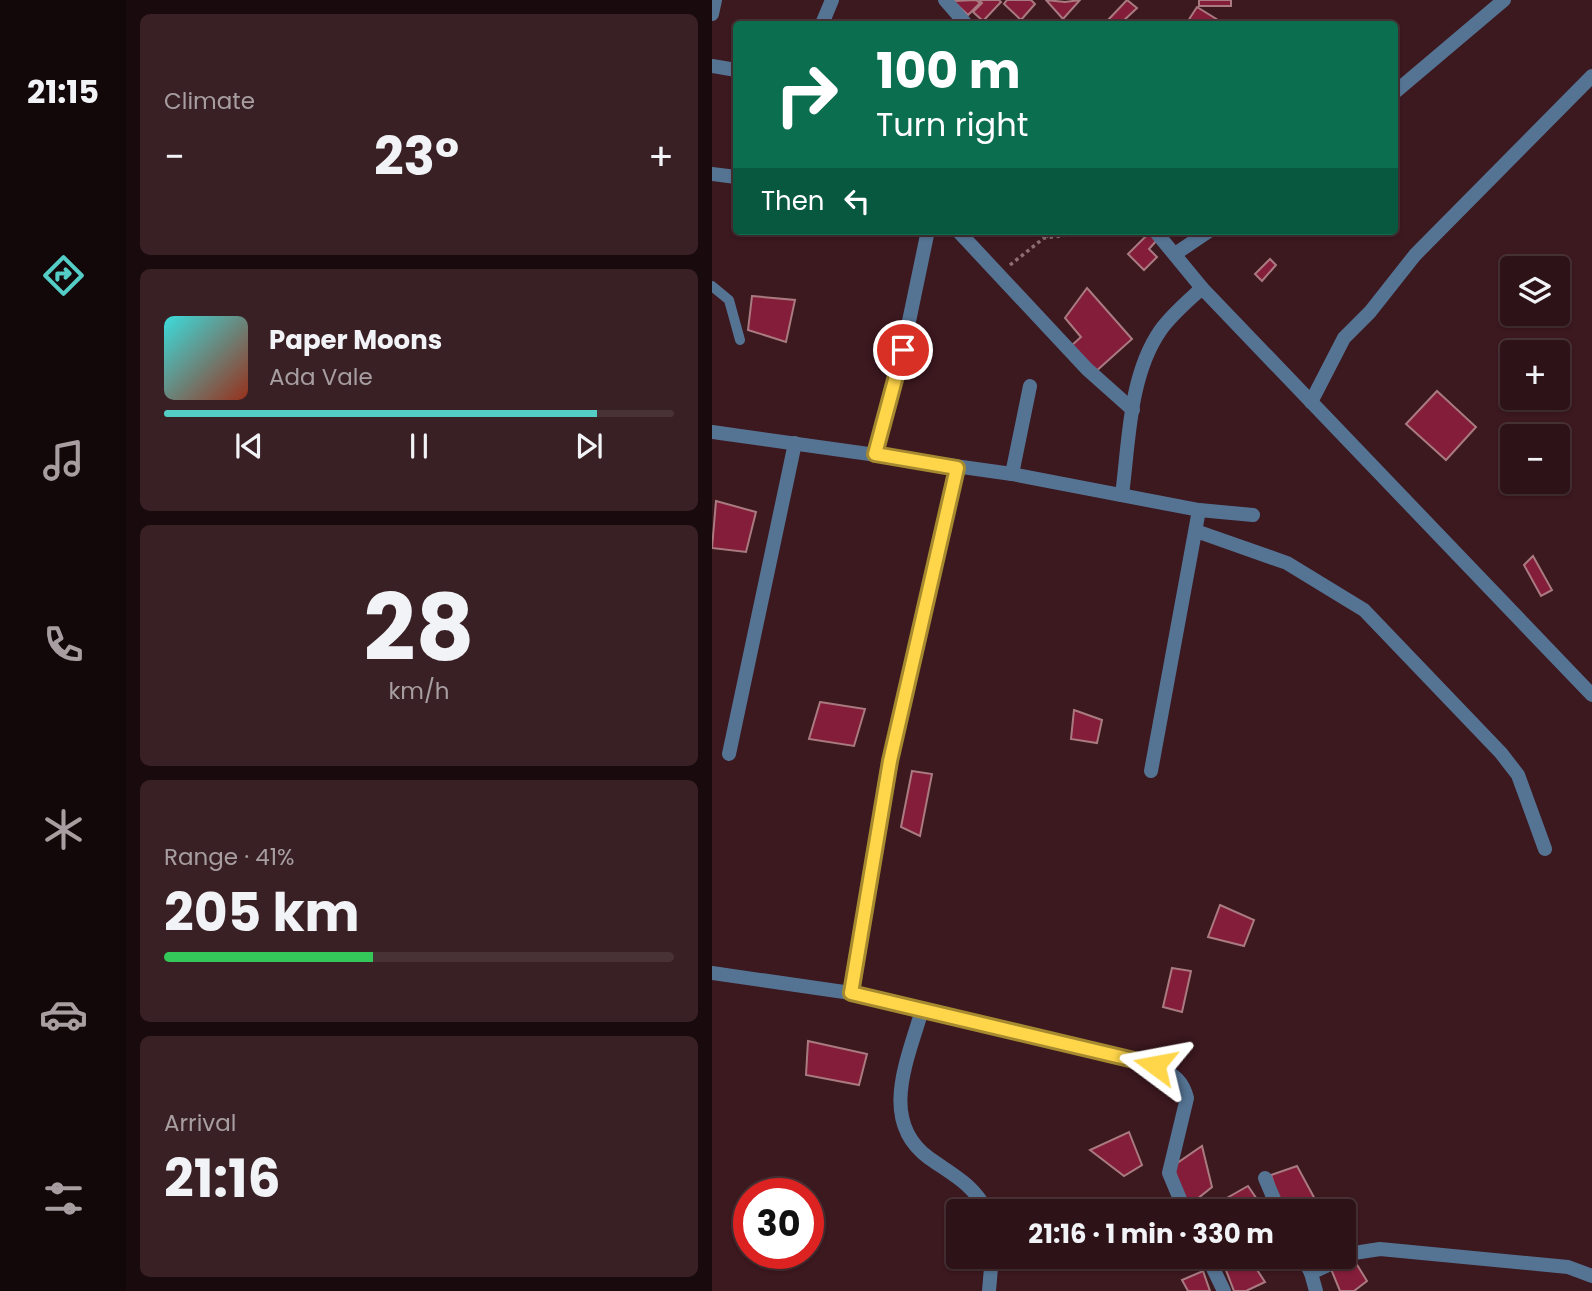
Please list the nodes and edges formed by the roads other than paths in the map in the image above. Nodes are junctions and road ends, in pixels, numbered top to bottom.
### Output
1 (715, 0) edge
2 (832, 0) edge
3 (945, 0) edge
4 (1504, 0) edge
5 (712, 14) edge
6 (823, 21) edge
7 (963, 21) edge
8 (712, 66) edge
9 (733, 70) edge
10 (1592, 76) edge
11 (1398, 90) edge
12 (712, 174) edge
13 (733, 177) edge
14 (929, 235) edge
15 (962, 235) edge
16 (1158, 235) edge
17 (1203, 235) edge
18 (1175, 254) junction
19 (712, 286) edge
20 (1202, 288) junction
21 (740, 340) dead end
22 (1030, 386) dead end
23 (1311, 402) junction
24 (1133, 410) junction
25 (712, 432) edge
26 (795, 443) junction
27 (875, 454) junction
28 (957, 468) junction
29 (1012, 474) junction
30 (1123, 495) junction
31 (1199, 510) junction
32 (1253, 515) dead end
33 (1196, 531) junction
34 (1592, 695) edge
35 (729, 754) dead end
36 (1151, 771) dead end
37 (1544, 849) dead end
38 (712, 973) edge
39 (851, 993) junction
40 (922, 1010) junction
41 (1265, 1178) dead end
42 (981, 1199) edge
43 (1180, 1199) edge
44 (1273, 1199) edge
45 (991, 1269) edge
46 (1213, 1269) edge
47 (1309, 1269) edge
48 (1311, 1273) junction
49 (1592, 1276) edge
50 (989, 1291) edge
51 (1224, 1291) edge
52 (1316, 1291) edge

1 - 5 street
2 - 6 street
3 - 7 street
4 - 11 street
8 - 9 street
10 - 23 street
12 - 13 street
14 - 27 street
15 - 24 street
16 - 18 street
17 - 18 street
18 - 20 street
19 - 21 lane
20 - 23 street
20 - 24 street
22 - 29 street
23 - 34 street
24 - 30 street
25 - 26 street
26 - 27 street
26 - 35 street
27 - 28 street
28 - 29 street
28 - 39 street
29 - 30 street
30 - 31 street
31 - 32 street
31 - 33 street
33 - 36 street
33 - 37 street
38 - 39 street
39 - 40 street
40 - 42 street
40 - 43 street
41 - 44 street
45 - 50 street
46 - 51 street
47 - 48 street
48 - 49 street
48 - 52 street

